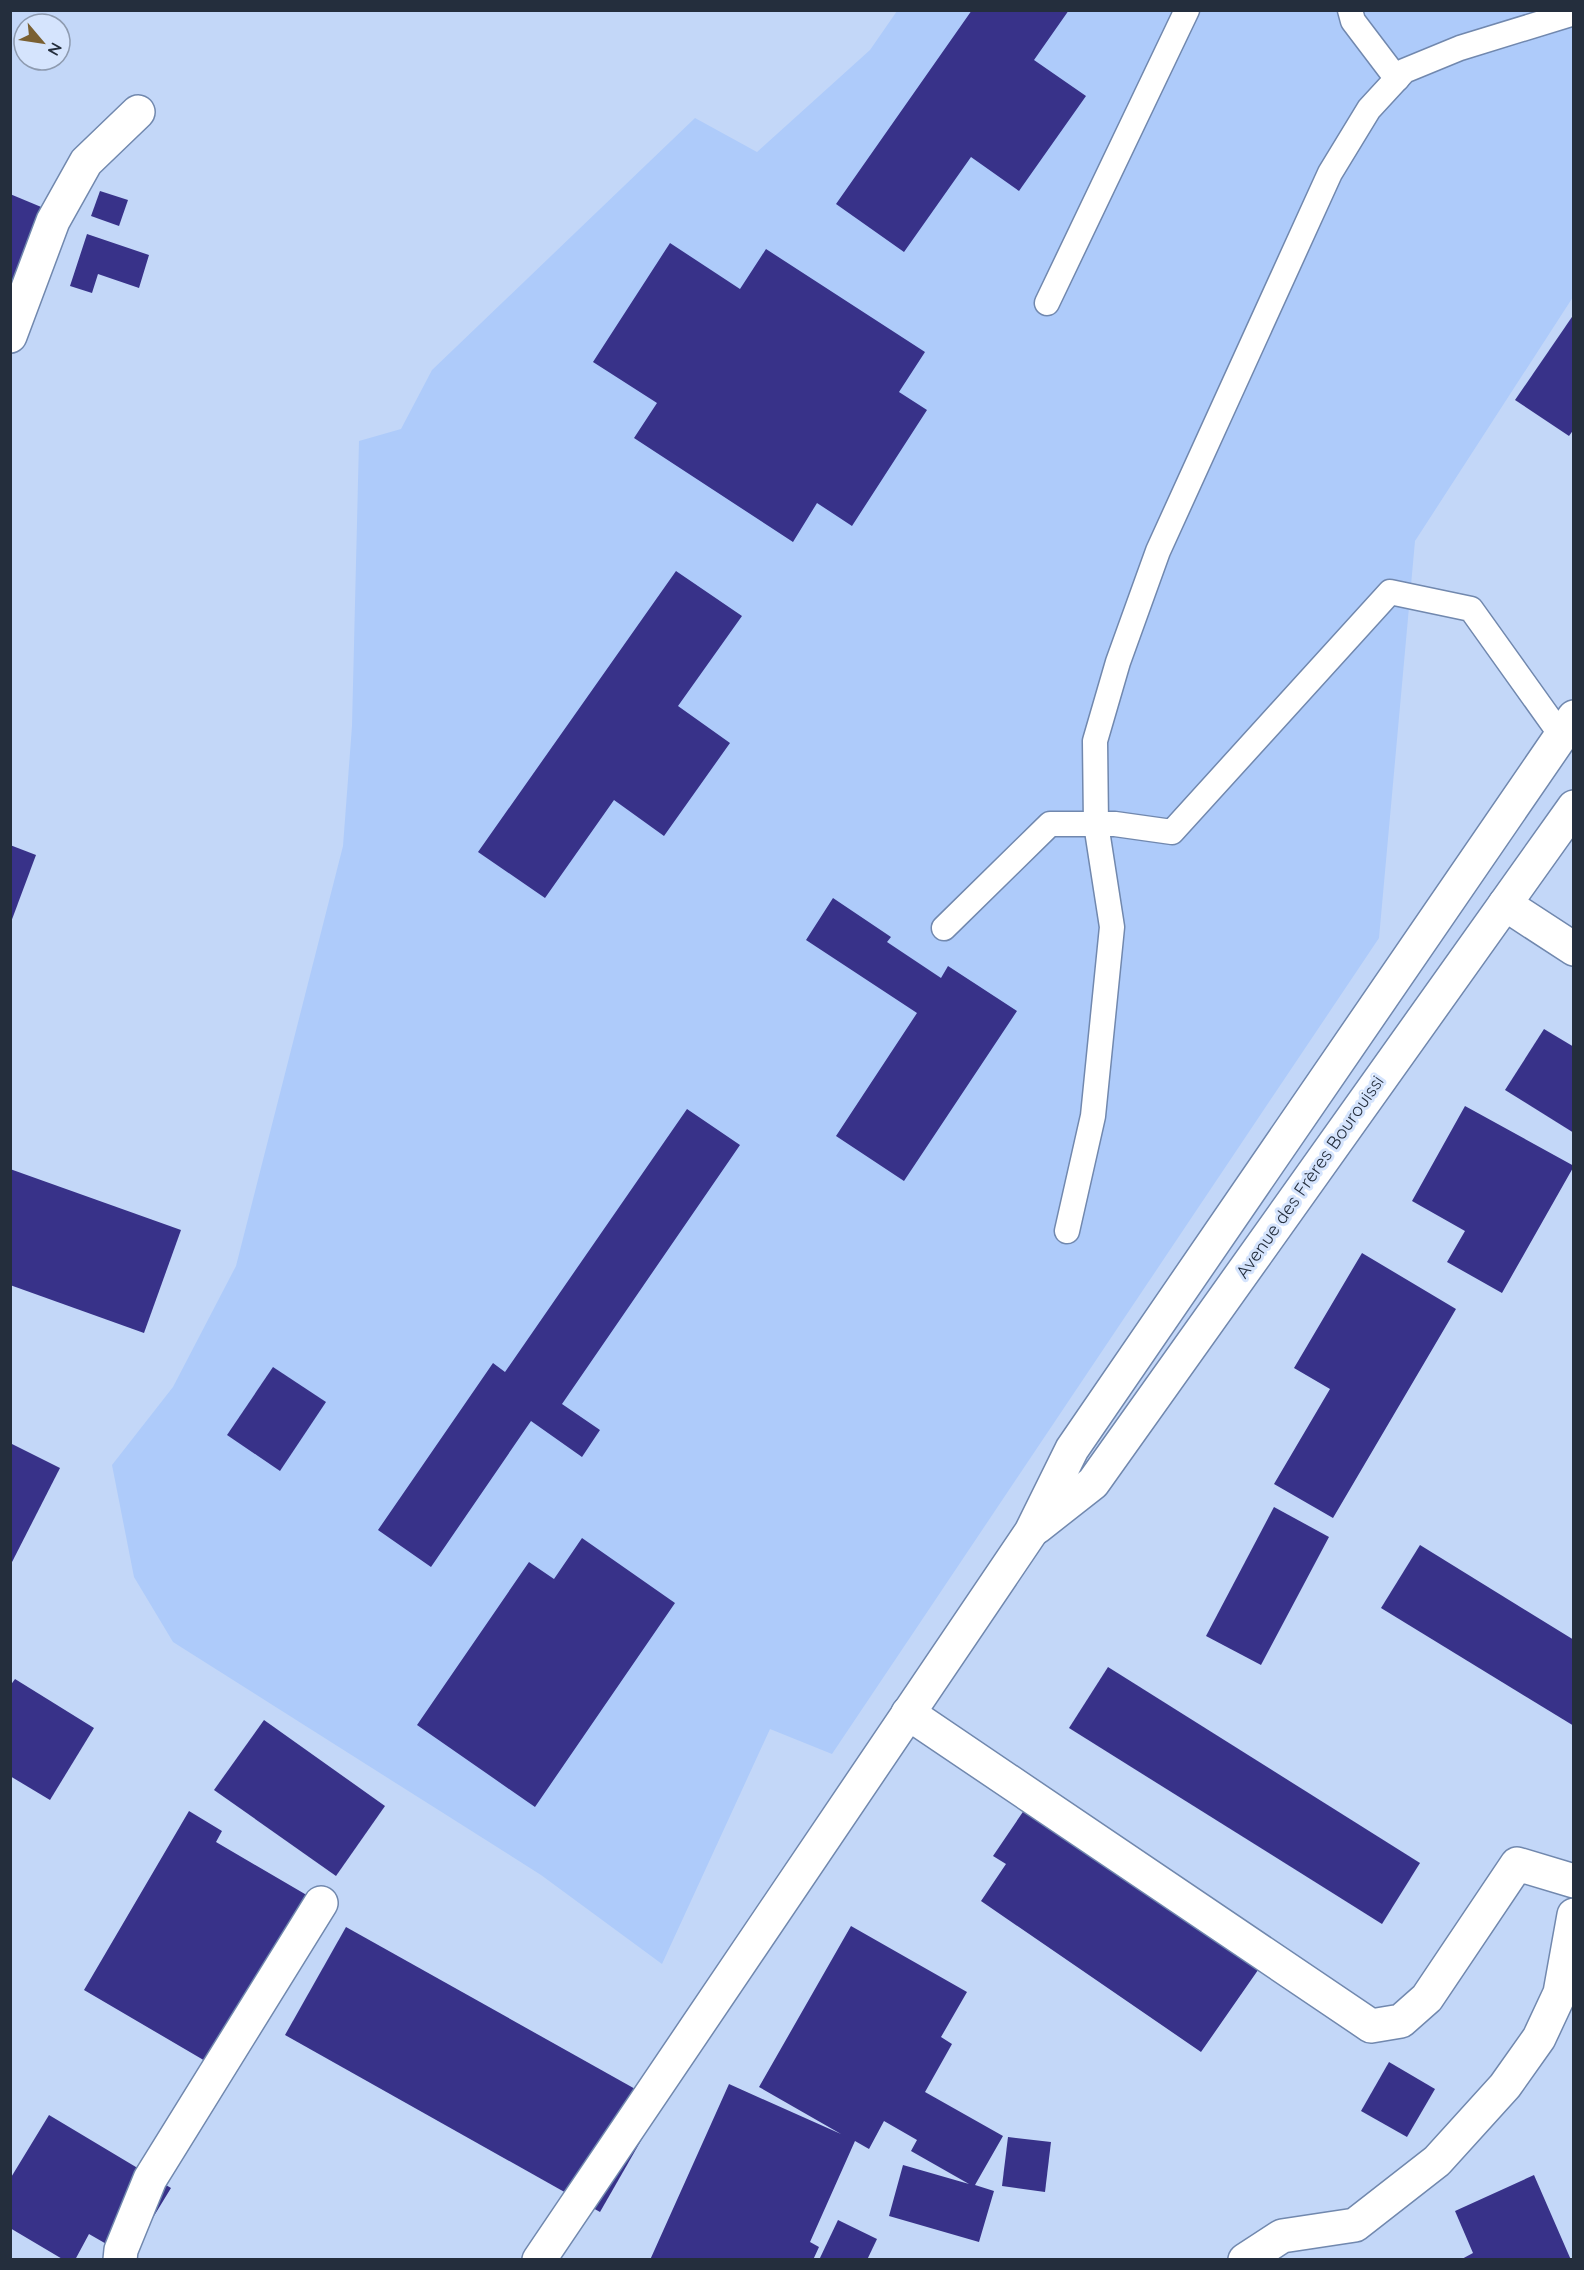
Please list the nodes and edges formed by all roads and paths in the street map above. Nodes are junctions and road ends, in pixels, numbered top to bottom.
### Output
1 (1187, 10) edge
2 (1350, 10) edge
3 (1574, 13) edge
4 (1397, 78) junction
5 (138, 112) dead end
6 (1047, 303) dead end
7 (10, 336) edge
8 (1567, 726) edge
9 (1574, 807) edge
10 (1096, 824) junction
11 (1505, 904) junction
12 (944, 928) dead end
13 (1574, 949) edge
14 (1067, 1231) dead end
15 (1031, 1532) junction
16 (908, 1713) junction
17 (1574, 1881) edge
18 (321, 1903) dead end
19 (1574, 1915) edge
20 (120, 2259) edge
21 (539, 2259) edge
22 (1245, 2259) edge

1 - 6 lane
2 - 4 lane
3 - 4 lane
4 - 10 lane
5 - 7 main road
8 - 10 lane
8 - 15 main road
9 - 11 main road, Avenue des Frères Bourouissi
10 - 12 lane
10 - 14 lane
11 - 13 main road
11 - 15 main road, Avenue des Frères Bourouissi
15 - 16 main road
16 - 17 main road
16 - 21 main road
18 - 20 main road
19 - 22 main road

